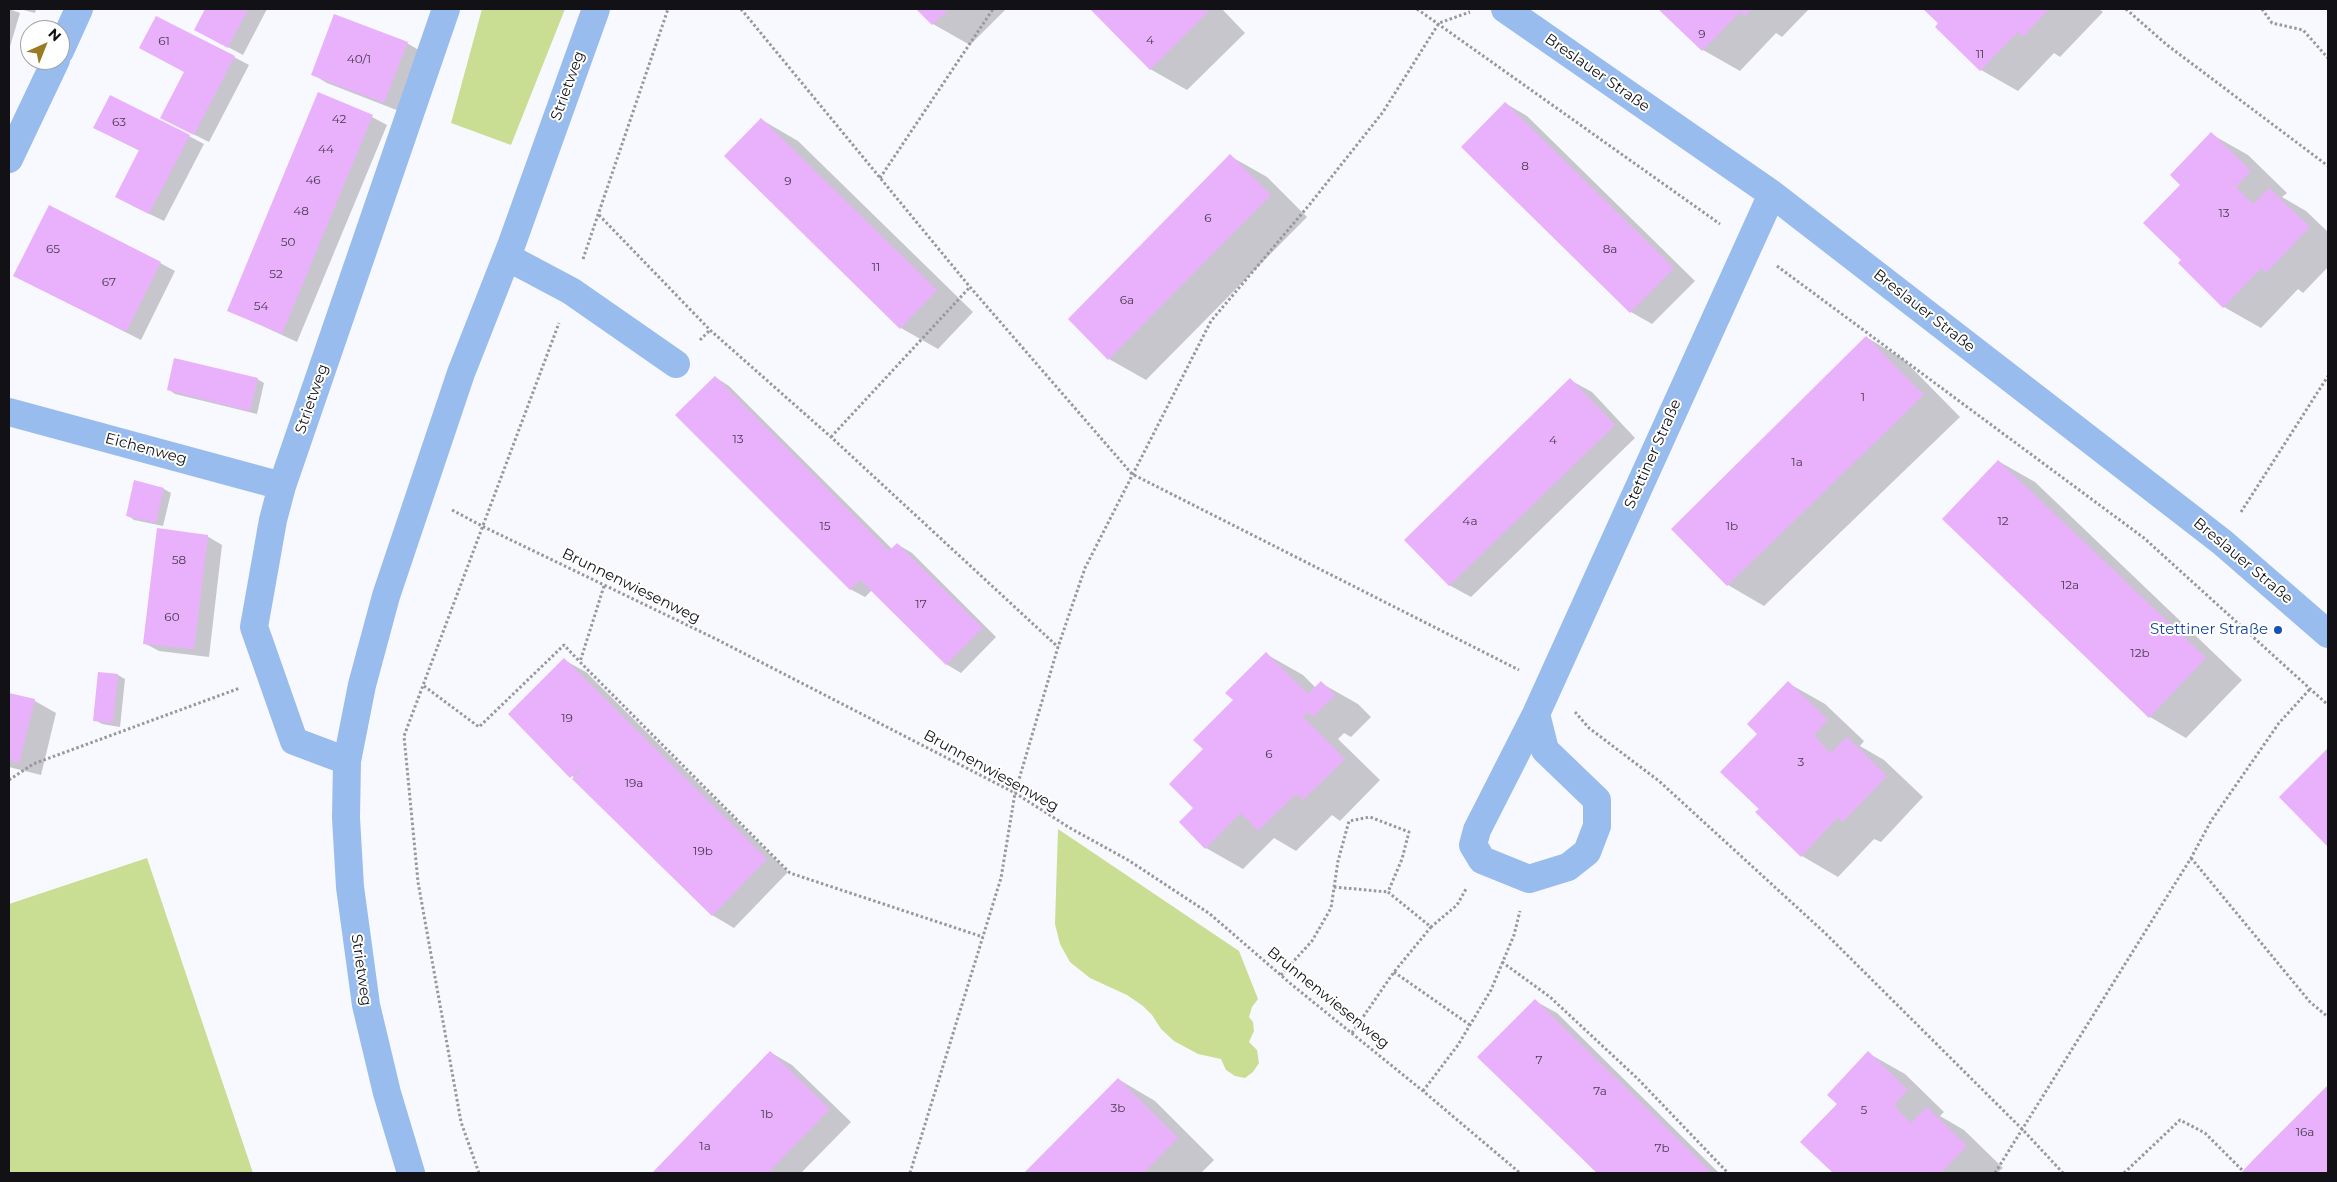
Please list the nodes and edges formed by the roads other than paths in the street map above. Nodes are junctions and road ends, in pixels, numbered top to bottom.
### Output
1 (79, 9) edge
2 (446, 9) edge
3 (596, 9) edge
4 (1505, 9) edge
5 (70, 29) edge
6 (51, 70) edge
7 (9, 159) edge
8 (1772, 194) junction
9 (507, 257) junction
10 (676, 364) dead end
11 (9, 412) edge
12 (282, 486) junction
13 (2328, 634) edge
14 (1536, 714) junction
15 (347, 761) junction
16 (411, 1173) edge

1 - 5 street
2 - 12 street, Strietweg
3 - 9 street, Strietweg
4 - 8 street, Breslauer Straße
6 - 7 street
8 - 13 street, Breslauer Straße
8 - 14 street, Stettiner Straße
9 - 10 street
9 - 15 street, Strietweg
11 - 12 street, Eichenweg
12 - 15 street, Strietweg
14 - 14 street, Stettiner Straße
15 - 16 street, Strietweg

